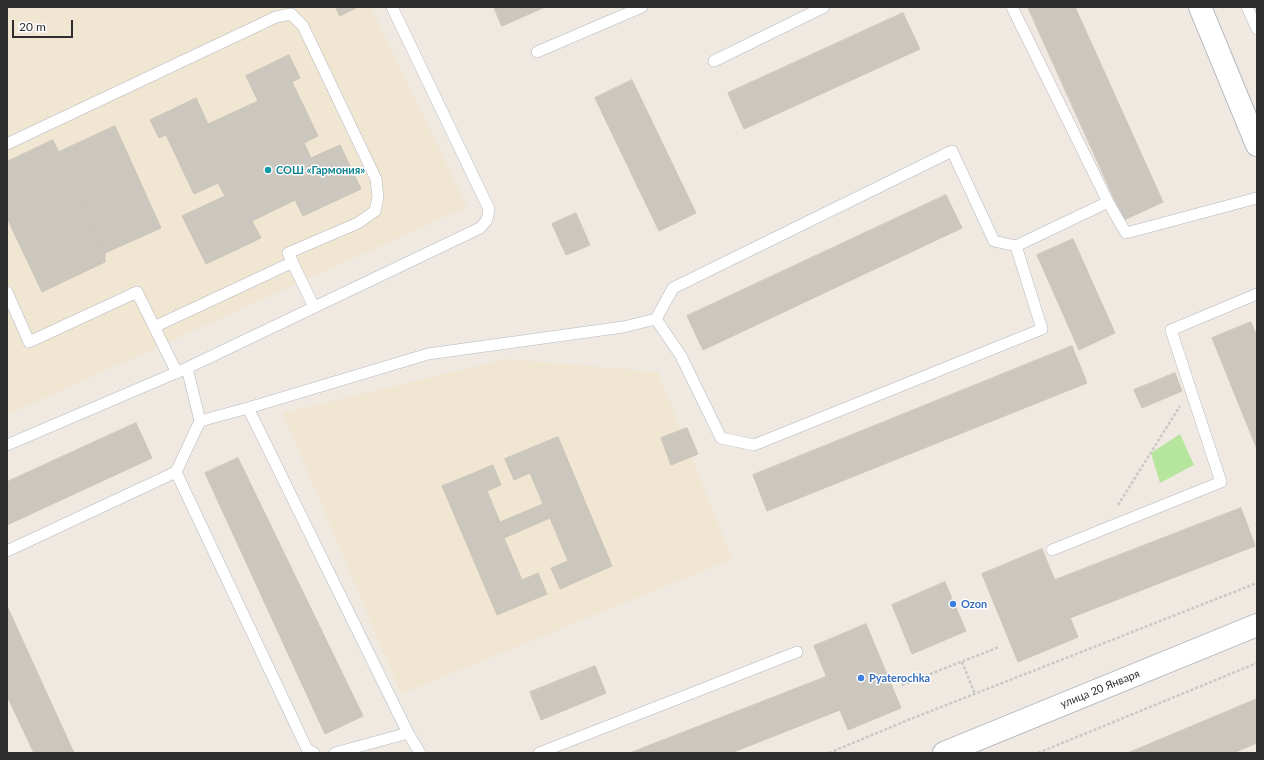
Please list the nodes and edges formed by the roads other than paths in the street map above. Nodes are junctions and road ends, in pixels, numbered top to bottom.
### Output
1 (392, 7) edge
2 (642, 7) edge
3 (824, 7) edge
4 (1012, 7) edge
5 (1200, 7) edge
6 (1247, 7) edge
7 (1257, 28) edge
8 (537, 52) dead end
9 (714, 61) dead end
10 (7, 144) edge
11 (1257, 145) edge
12 (1257, 198) edge
13 (1108, 202) junction
14 (1016, 246) junction
15 (293, 262) junction
16 (7, 292) edge
17 (1257, 294) edge
18 (314, 307) junction
19 (656, 319) junction
20 (154, 327) junction
21 (187, 368) junction
22 (176, 373) junction
23 (248, 408) junction
24 (200, 421) junction
25 (7, 445) edge
26 (176, 472) junction
27 (1052, 550) dead end
28 (7, 551) edge
29 (1257, 625) edge
30 (797, 652) dead end
31 (408, 733) junction
32 (314, 753) edge
33 (335, 753) edge
34 (420, 753) edge
35 (538, 753) edge
36 (944, 753) edge

1 - 18 lane
2 - 8 lane
3 - 9 lane
4 - 13 lane
5 - 11 main road
6 - 7 lane
10 - 15 lane
12 - 13 lane
13 - 14 lane
14 - 19 lane
14 - 19 lane
15 - 18 lane
15 - 20 lane
16 - 20 lane
17 - 27 lane
18 - 21 lane
19 - 23 lane
20 - 22 lane
21 - 22 lane
21 - 24 lane
22 - 25 lane
23 - 24 lane
23 - 31 lane
24 - 26 lane
26 - 28 lane
26 - 32 lane
29 - 36 main road, улица 20 Января
30 - 35 lane
31 - 33 lane
31 - 34 lane

